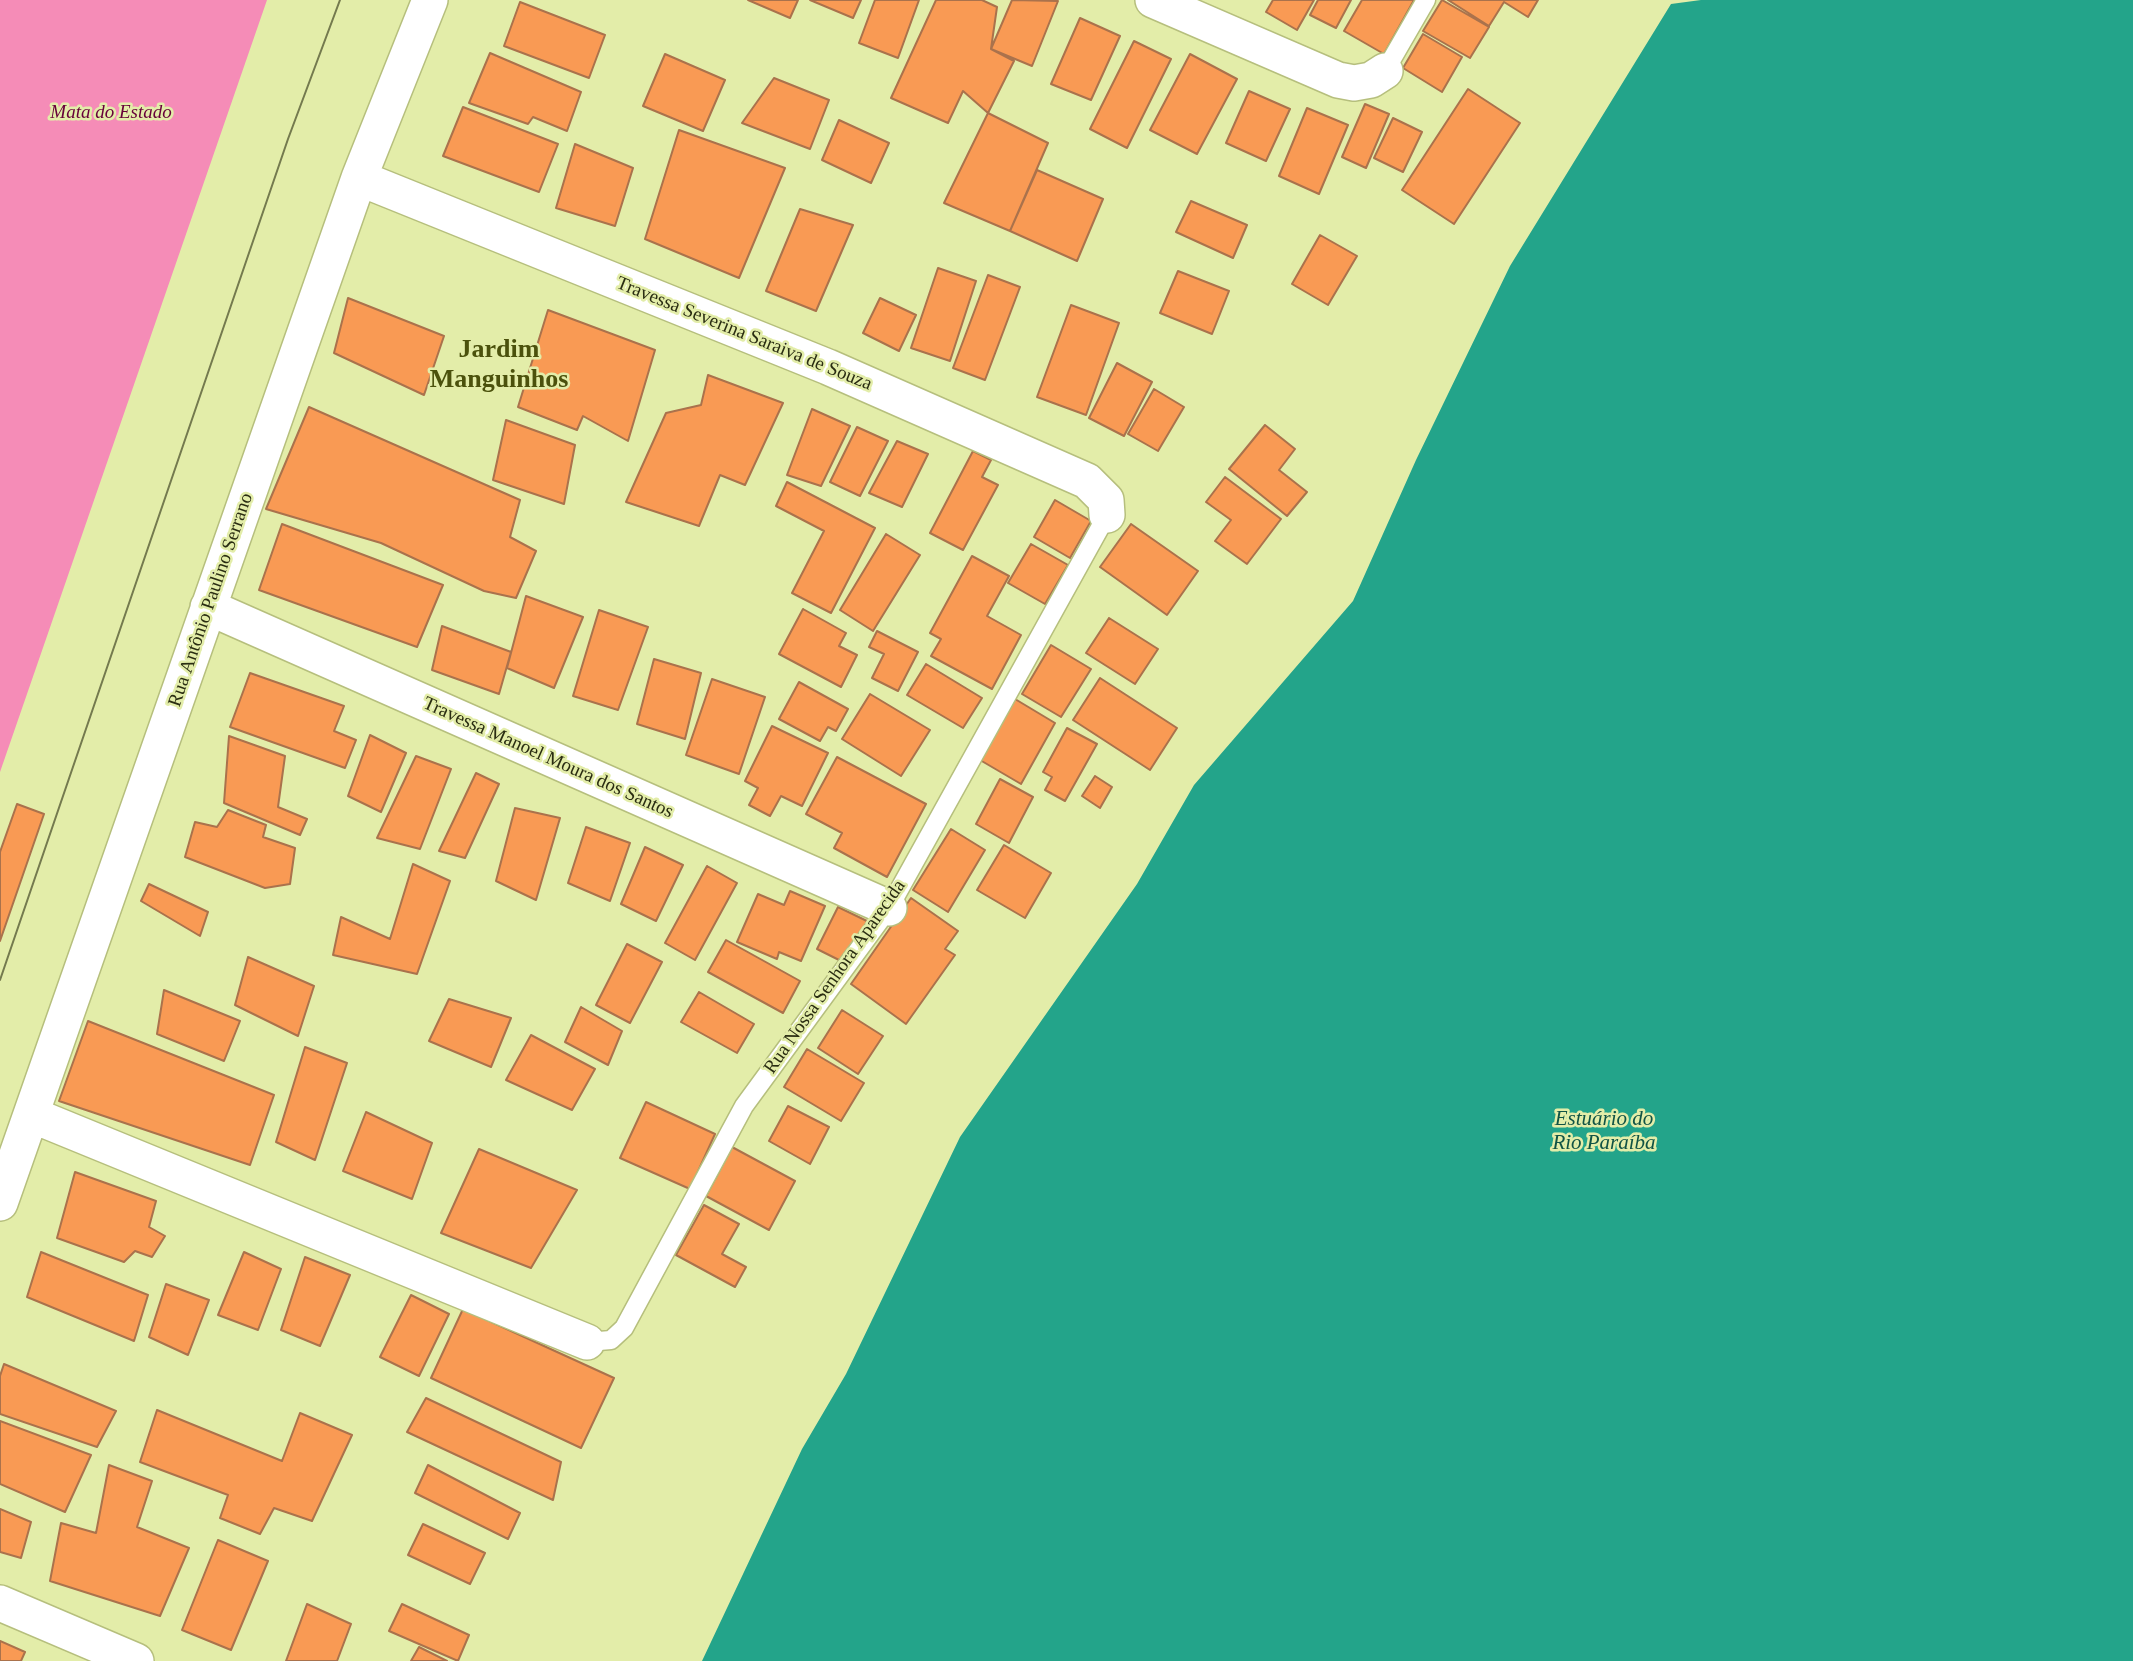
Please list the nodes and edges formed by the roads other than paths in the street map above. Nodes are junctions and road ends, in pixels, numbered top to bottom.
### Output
1 (430, 0) edge
2 (1153, 0) edge
3 (1426, 0) edge
4 (1385, 71) joint
5 (359, 178) junction
6 (1107, 515) joint
7 (208, 607) junction
8 (889, 908) junction
9 (32, 1115) junction
10 (0, 1203) edge
11 (587, 1342) joint
12 (0, 1603) edge
13 (136, 1661) edge

1 - 5 street, Rua Antônio Paulino Serrano
2 - 4 street
3 - 4 lane
5 - 6 street, Travessa Severina Saraiva de Souza
5 - 7 street, Rua Antônio Paulino Serrano
6 - 8 lane, Rua Nossa Senhora Aparecida
7 - 8 street, Travessa Manoel Moura dos Santos
7 - 9 street, Rua Antônio Paulino Serrano
8 - 11 lane, Rua Nossa Senhora Aparecida
9 - 10 street, Rua Antônio Paulino Serrano
9 - 11 street
12 - 13 street

